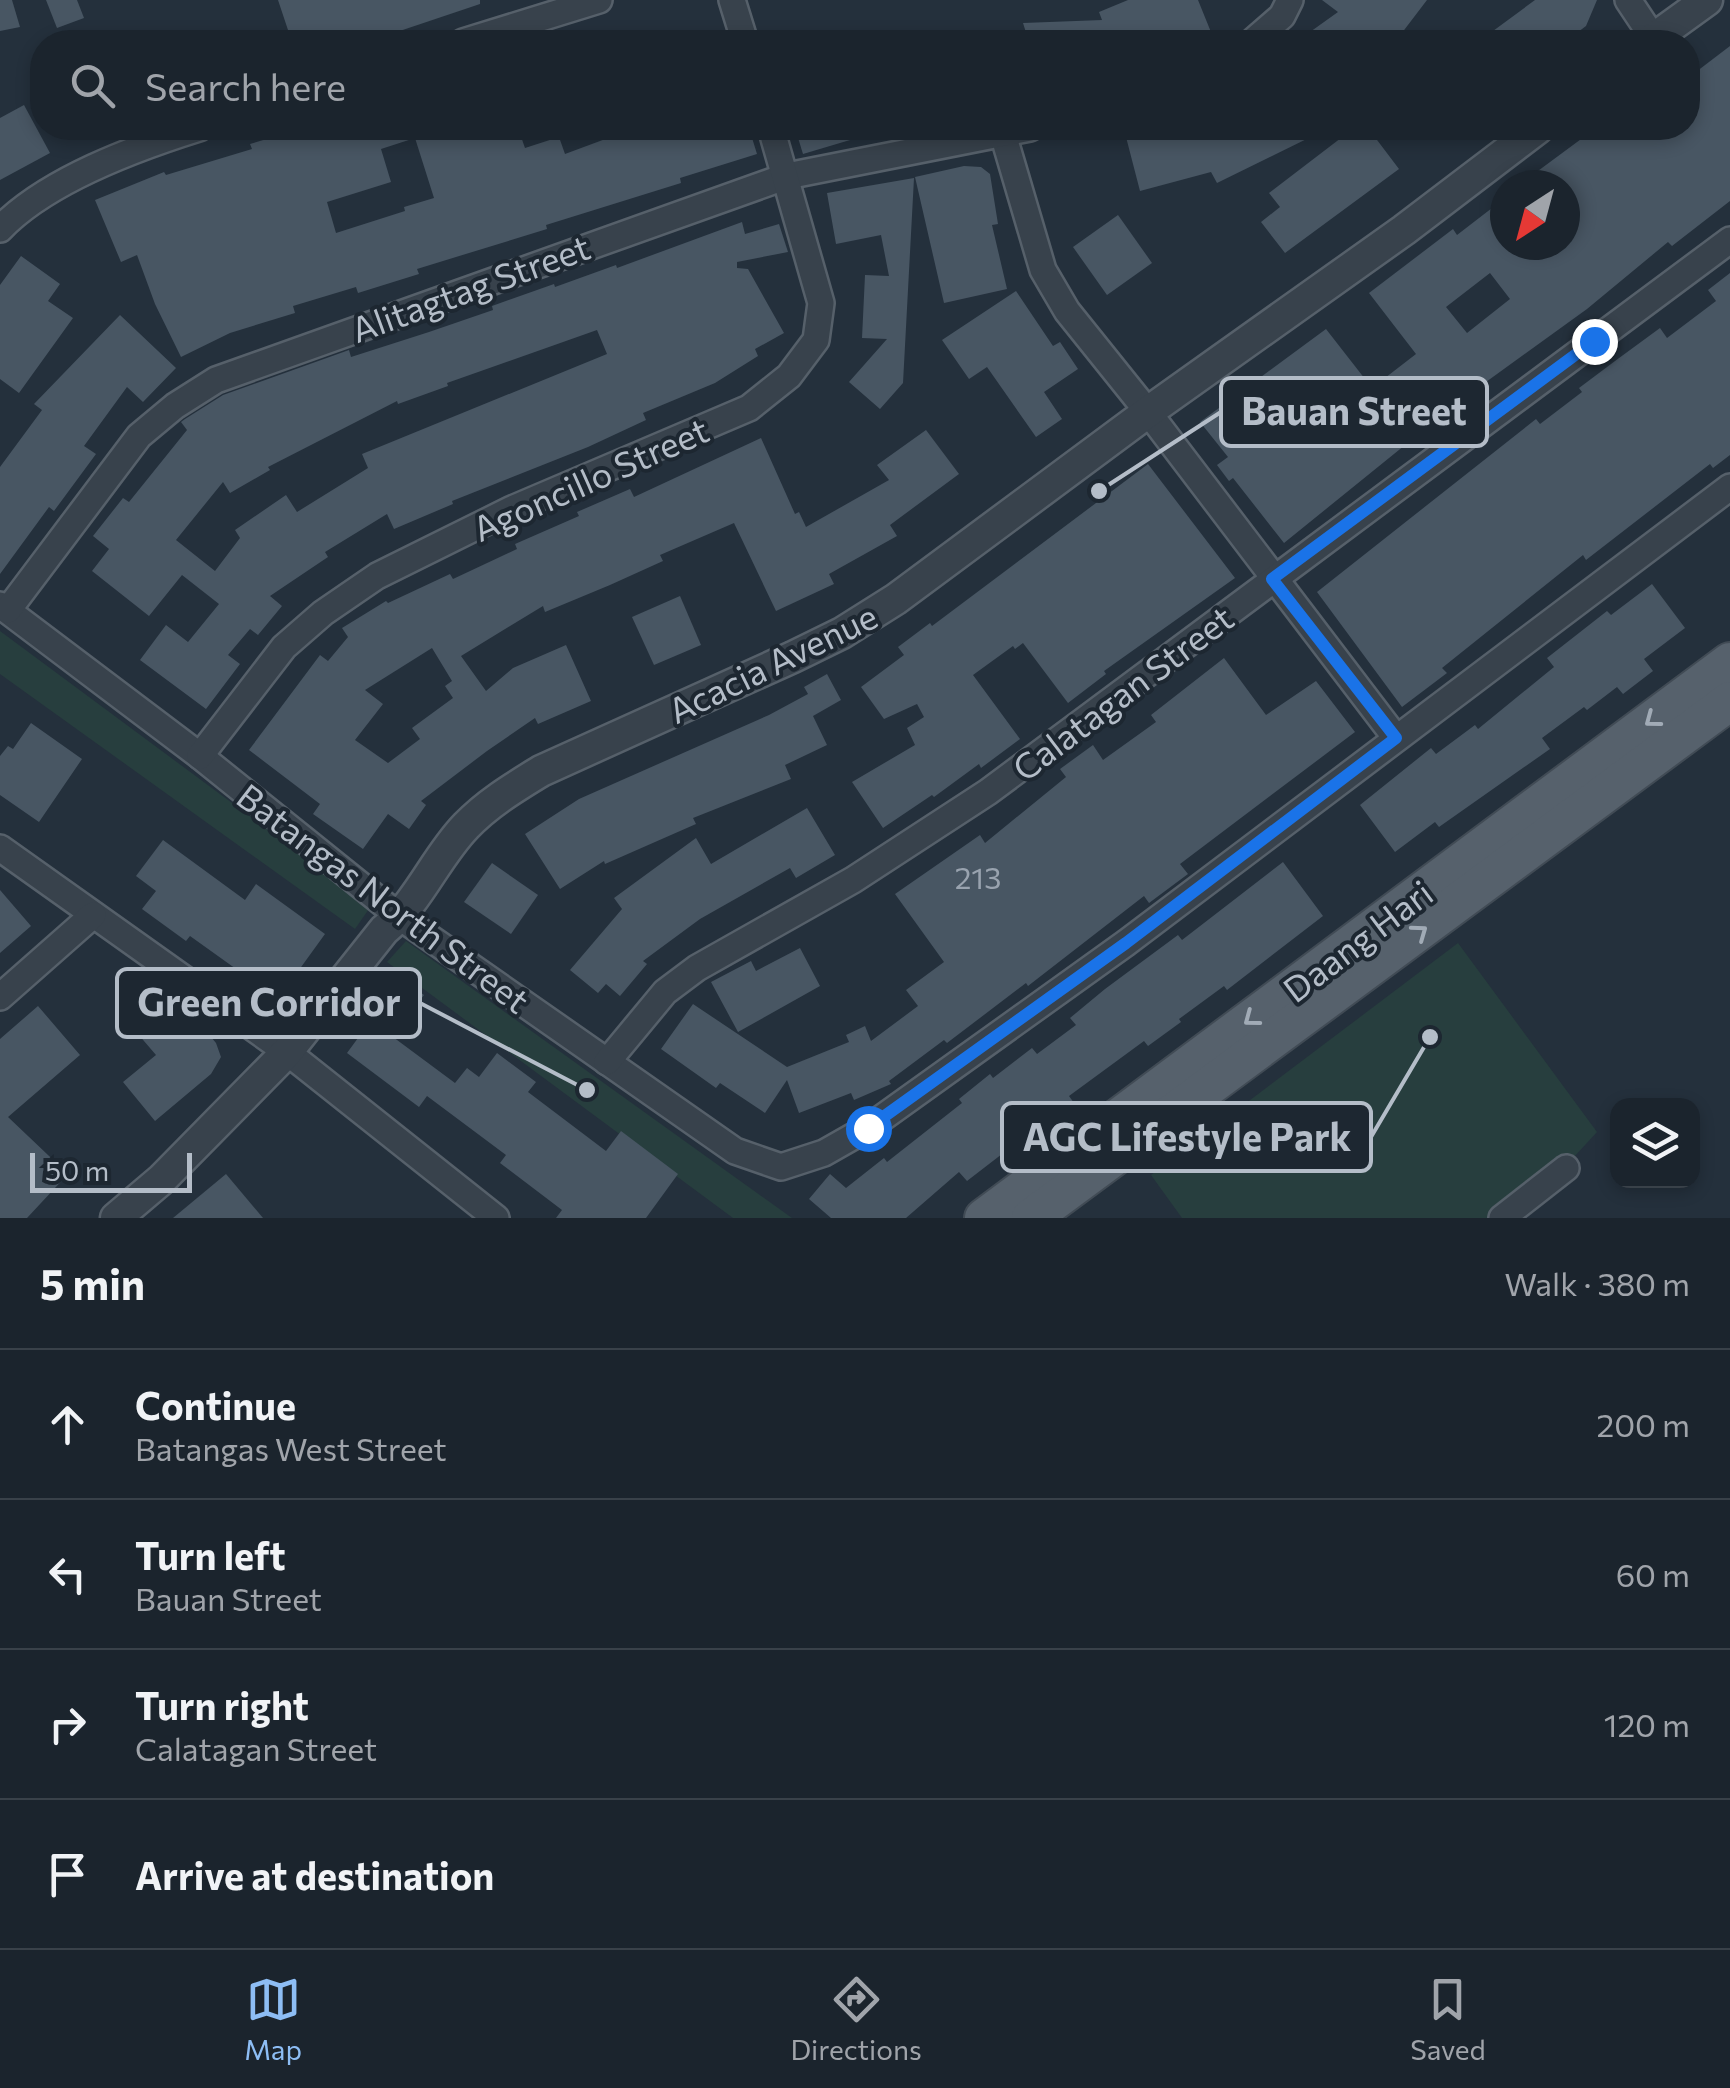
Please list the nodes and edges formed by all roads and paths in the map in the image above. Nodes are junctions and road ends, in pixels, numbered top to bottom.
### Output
1 (599, 0) edge
2 (732, 0) edge
3 (1290, 0) edge
4 (1628, 0) edge
5 (1707, 0) edge
6 (503, 30) edge
7 (741, 30) edge
8 (1266, 30) edge
9 (1645, 30) edge
10 (1665, 30) edge
11 (160, 140) edge
12 (775, 140) edge
13 (972, 140) edge
14 (1005, 140) edge
15 (1522, 140) edge
16 (787, 176) junction
17 (0, 229) edge
18 (1730, 240) edge
19 (1148, 412) junction
20 (1730, 487) edge
21 (1272, 579) junction
22 (4, 607) edge
23 (1730, 662) edge
24 (1730, 701) edge
25 (1396, 738) junction
26 (200, 756) junction
27 (0, 848) edge
28 (94, 915) junction
29 (400, 917) junction
30 (0, 998) edge
31 (287, 1052) junction
32 (607, 1062) junction
33 (1566, 1168) dead end
34 (486, 1215) edge
35 (116, 1218) edge
36 (984, 1218) edge
37 (1032, 1218) edge
38 (1502, 1218) edge

1 - 6 street
2 - 7 street
3 - 8 street
4 - 9 street
5 - 10 street
11 - 17 street
12 - 16 street, Agoncillo Street
13 - 16 street, Alitagtag Street
14 - 19 street
15 - 19 street, Acacia Avenue
16 - 22 street, Alitagtag Street
16 - 26 street, Agoncillo Street
18 - 21 street, Calatagan Street
19 - 21 street
19 - 29 street, Acacia Avenue
20 - 25 street
21 - 25 street
21 - 32 street, Calatagan Street
22 - 26 street, Batangas North Street
23 -> 36 main road, Daang Hari
37 -> 24 main road, Daang Hari
25 - 32 street, Batangas North Street
26 - 29 street, Batangas North Street
27 - 28 street
28 - 30 street
28 - 31 street
29 - 31 street, Acacia Avenue
29 - 32 street, Batangas North Street
31 - 34 street
31 - 35 street, Acacia Avenue
33 - 38 street

